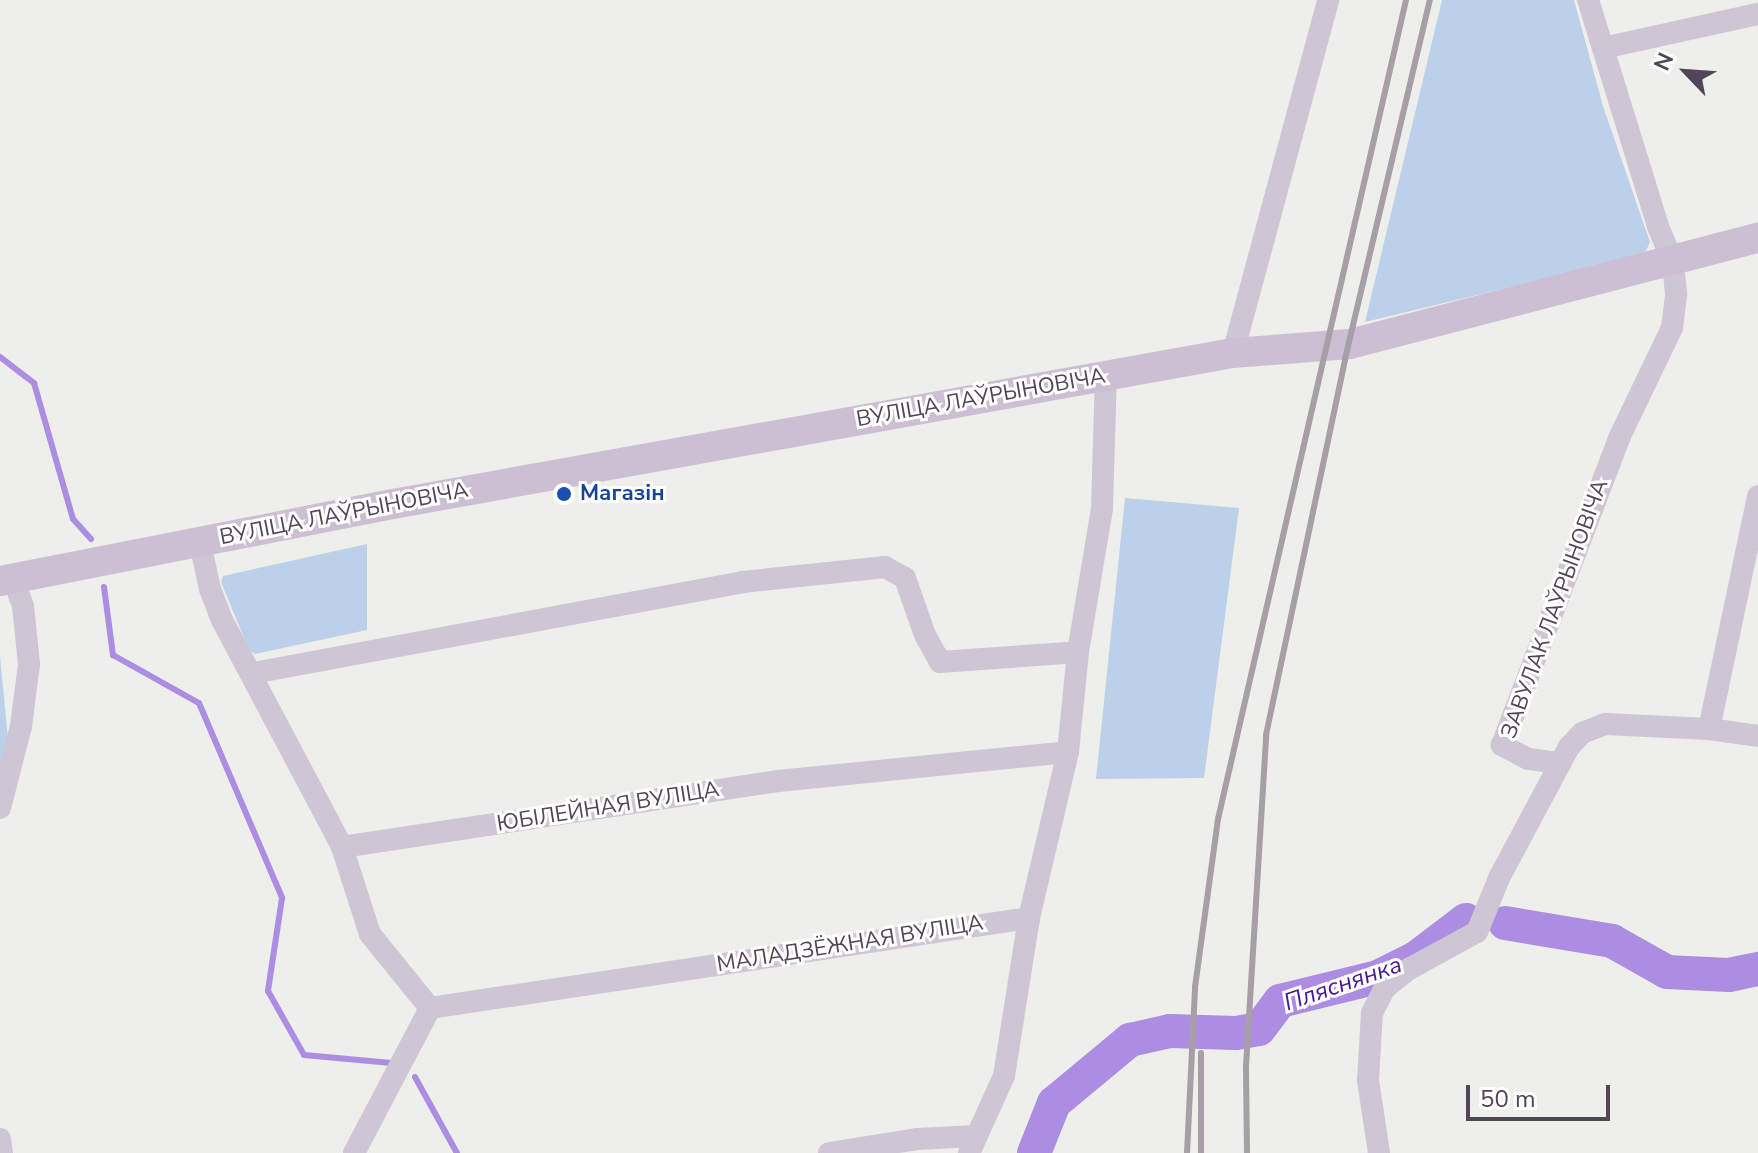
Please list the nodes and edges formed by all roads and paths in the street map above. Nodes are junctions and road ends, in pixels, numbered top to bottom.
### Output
1 (1328, 0) edge
2 (1588, 0) edge
3 (1758, 14) edge
4 (1603, 48) junction
5 (1758, 238) edge
6 (1673, 262) junction
7 (1233, 353) junction
8 (1106, 377) junction
9 (1758, 496) edge
10 (200, 543) junction
11 (7, 580) edge
12 (1078, 652) junction
13 (253, 673) junction
14 (10, 728) edge
15 (1709, 729) junction
16 (1758, 736) edge
17 (1068, 752) junction
18 (1558, 763) junction
19 (0, 808) edge
20 (342, 847) junction
21 (1029, 918) junction
22 (430, 1008) junction
23 (0, 1139) edge
24 (972, 1145) edge
25 (2, 1153) edge
26 (354, 1153) edge
27 (829, 1153) edge
28 (1379, 1153) edge

1 - 7 street
2 - 4 street
3 - 4 street
4 - 6 street
5 - 6 main road, ВУЛІЦА ЛАЎРЫНОВІЧА
6 - 7 main road, ВУЛІЦА ЛАЎРЫНОВІЧА
6 - 18 street, ЗАВУЛАК ЛАЎРЫНОВІЧА
7 - 8 main road, ВУЛІЦА ЛАЎРЫНОВІЧА
8 - 10 main road, ВУЛІЦА ЛАЎРЫНОВІЧА
8 - 12 street
9 - 15 street
10 - 11 main road, ВУЛІЦА ЛАЎРЫНОВІЧА
10 - 13 street
11 - 14 street
12 - 13 street
12 - 17 street
13 - 20 street
14 - 19 street
15 - 16 street
15 - 18 street
17 - 20 street, ЮБІЛЕЙНАЯ ВУЛІЦА
17 - 21 street
18 - 28 street
20 - 22 street
21 - 22 street, МАЛАДЗЁЖНАЯ ВУЛІЦА
21 - 24 street
22 - 26 street
23 - 25 street
24 - 27 street

